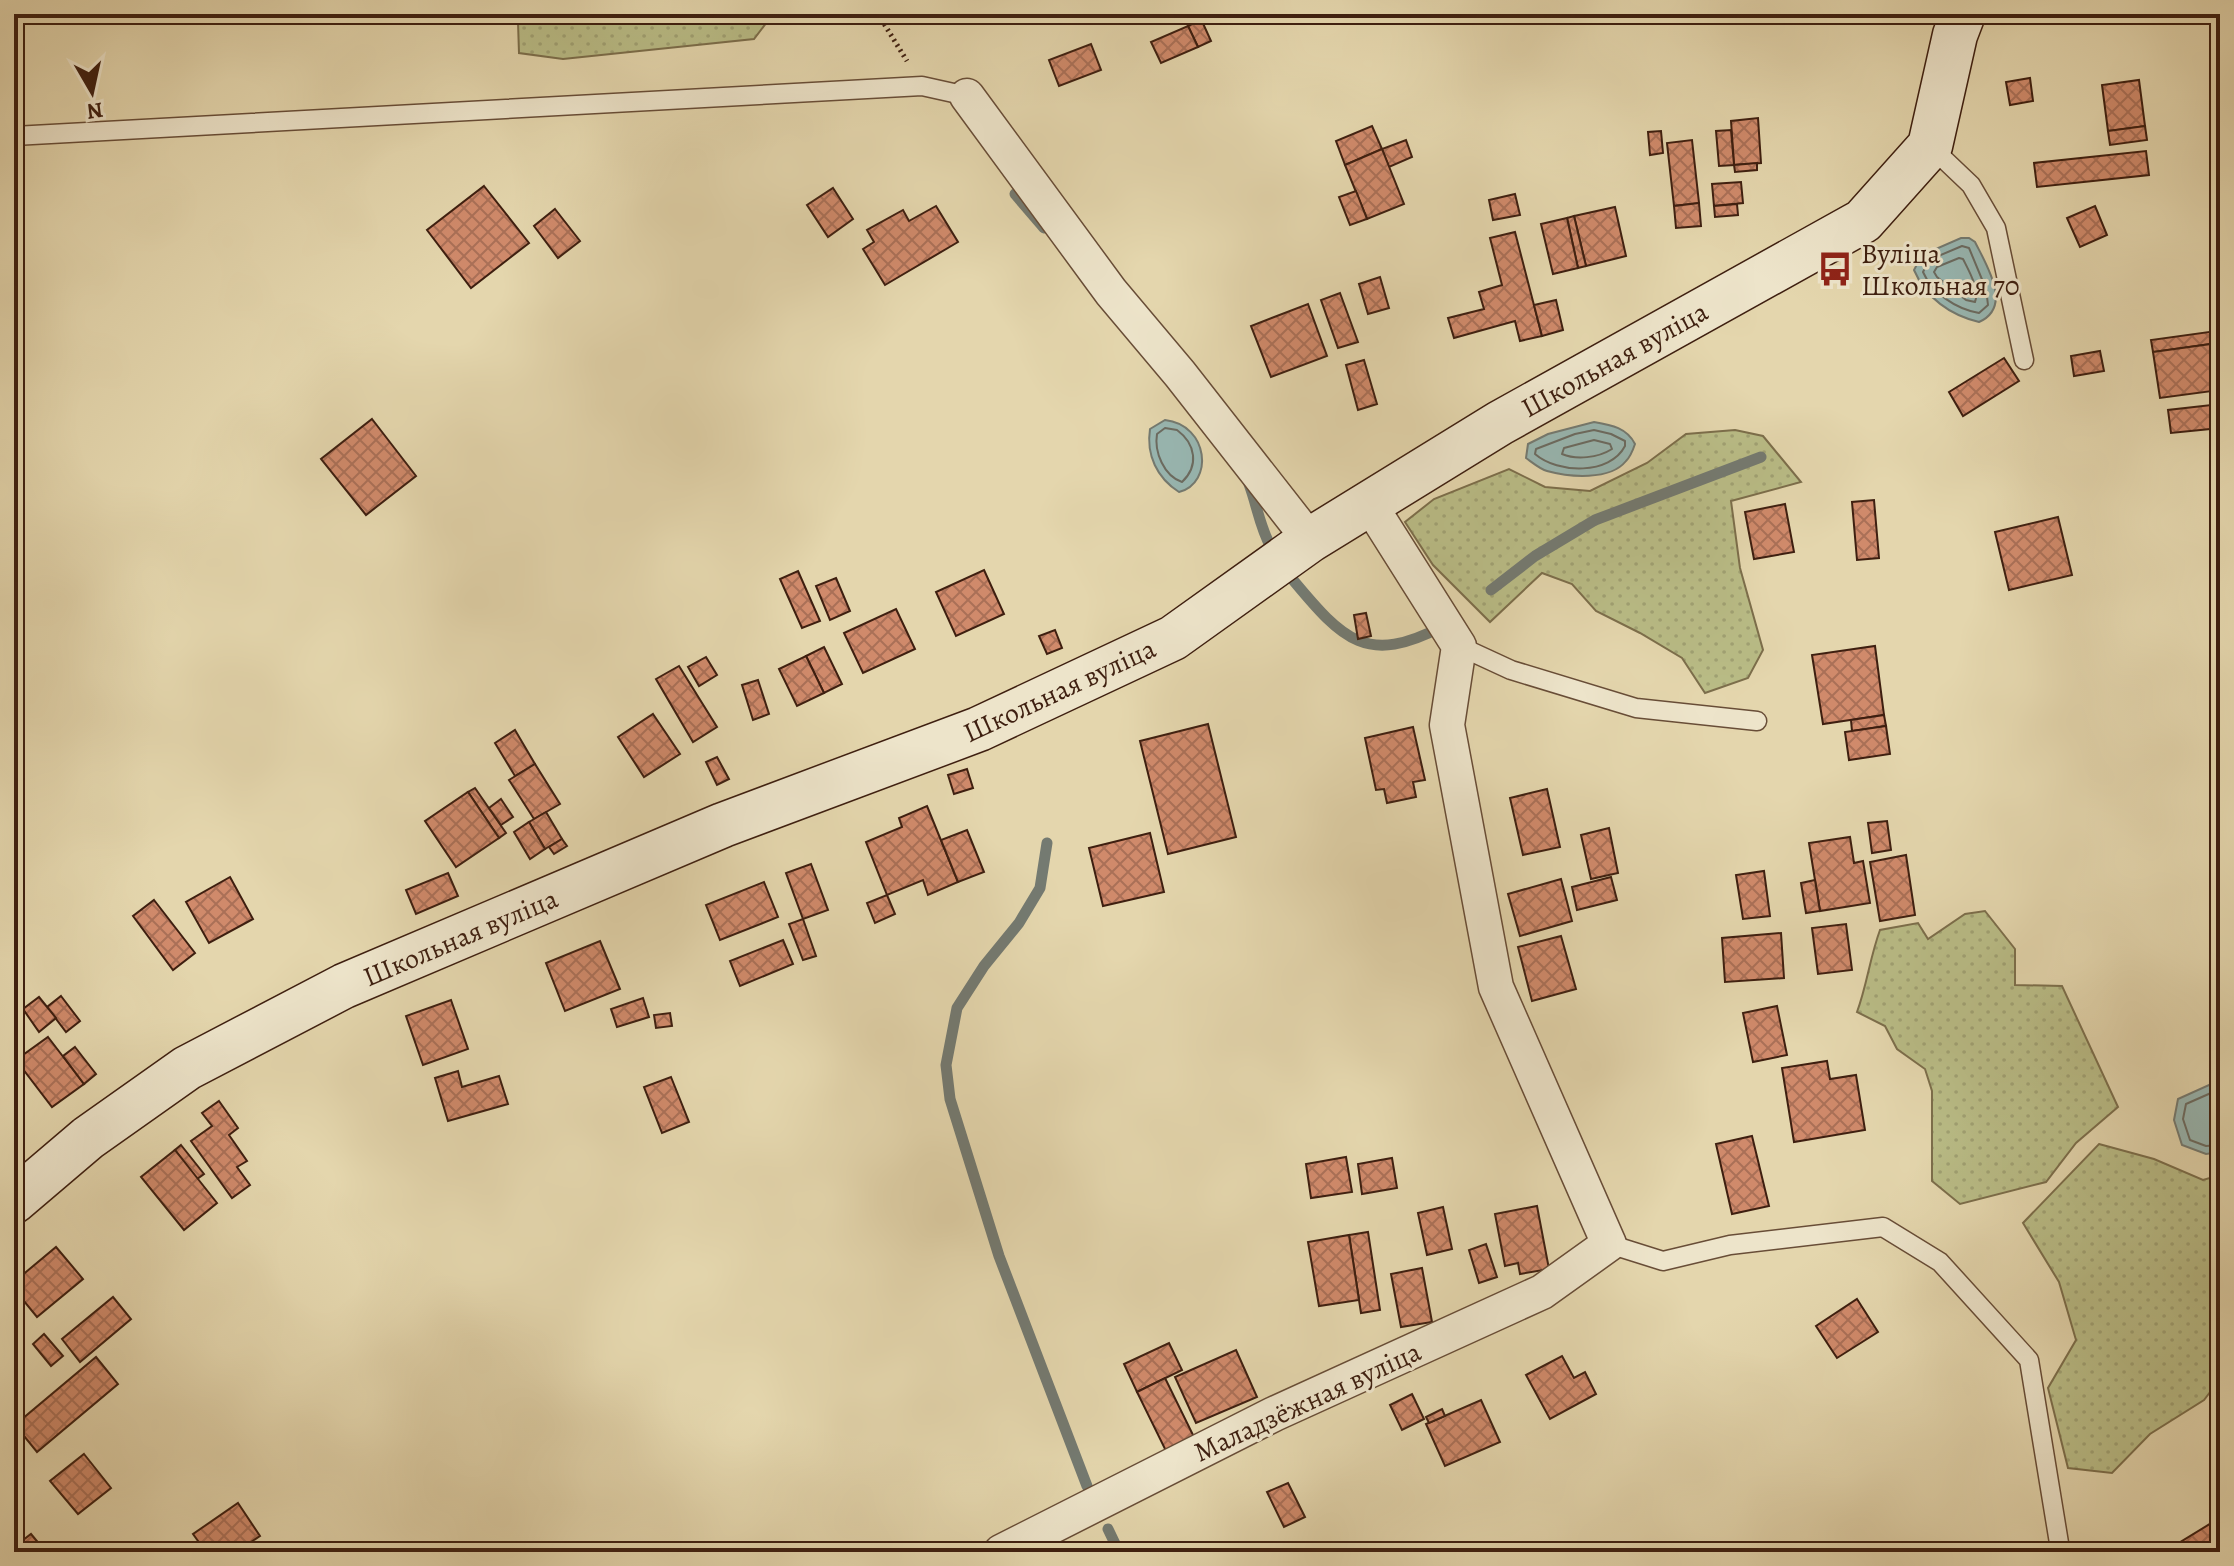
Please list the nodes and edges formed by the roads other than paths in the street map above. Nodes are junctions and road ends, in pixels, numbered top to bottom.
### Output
1 (1963, 14) edge
2 (967, 96) joint
3 (14, 136) edge
4 (1930, 146) junction
5 (2024, 360) dead end
6 (1370, 505) junction
7 (1310, 540) junction
8 (1459, 646) junction
9 (1757, 721) dead end
10 (14, 1201) edge
11 (1609, 1244) junction
12 (2059, 1543) dead end
13 (1001, 1552) edge

1 - 4 street, Школьная вуліца
2 - 3 lane
2 - 7 street
4 - 5 lane
4 - 6 street, Школьная вуліца
6 - 7 street, Школьная вуліца
6 - 8 street
7 - 10 street, Школьная вуліца
8 - 9 lane
8 - 11 street
11 - 12 lane
11 - 13 street, Маладзёжная вуліца

